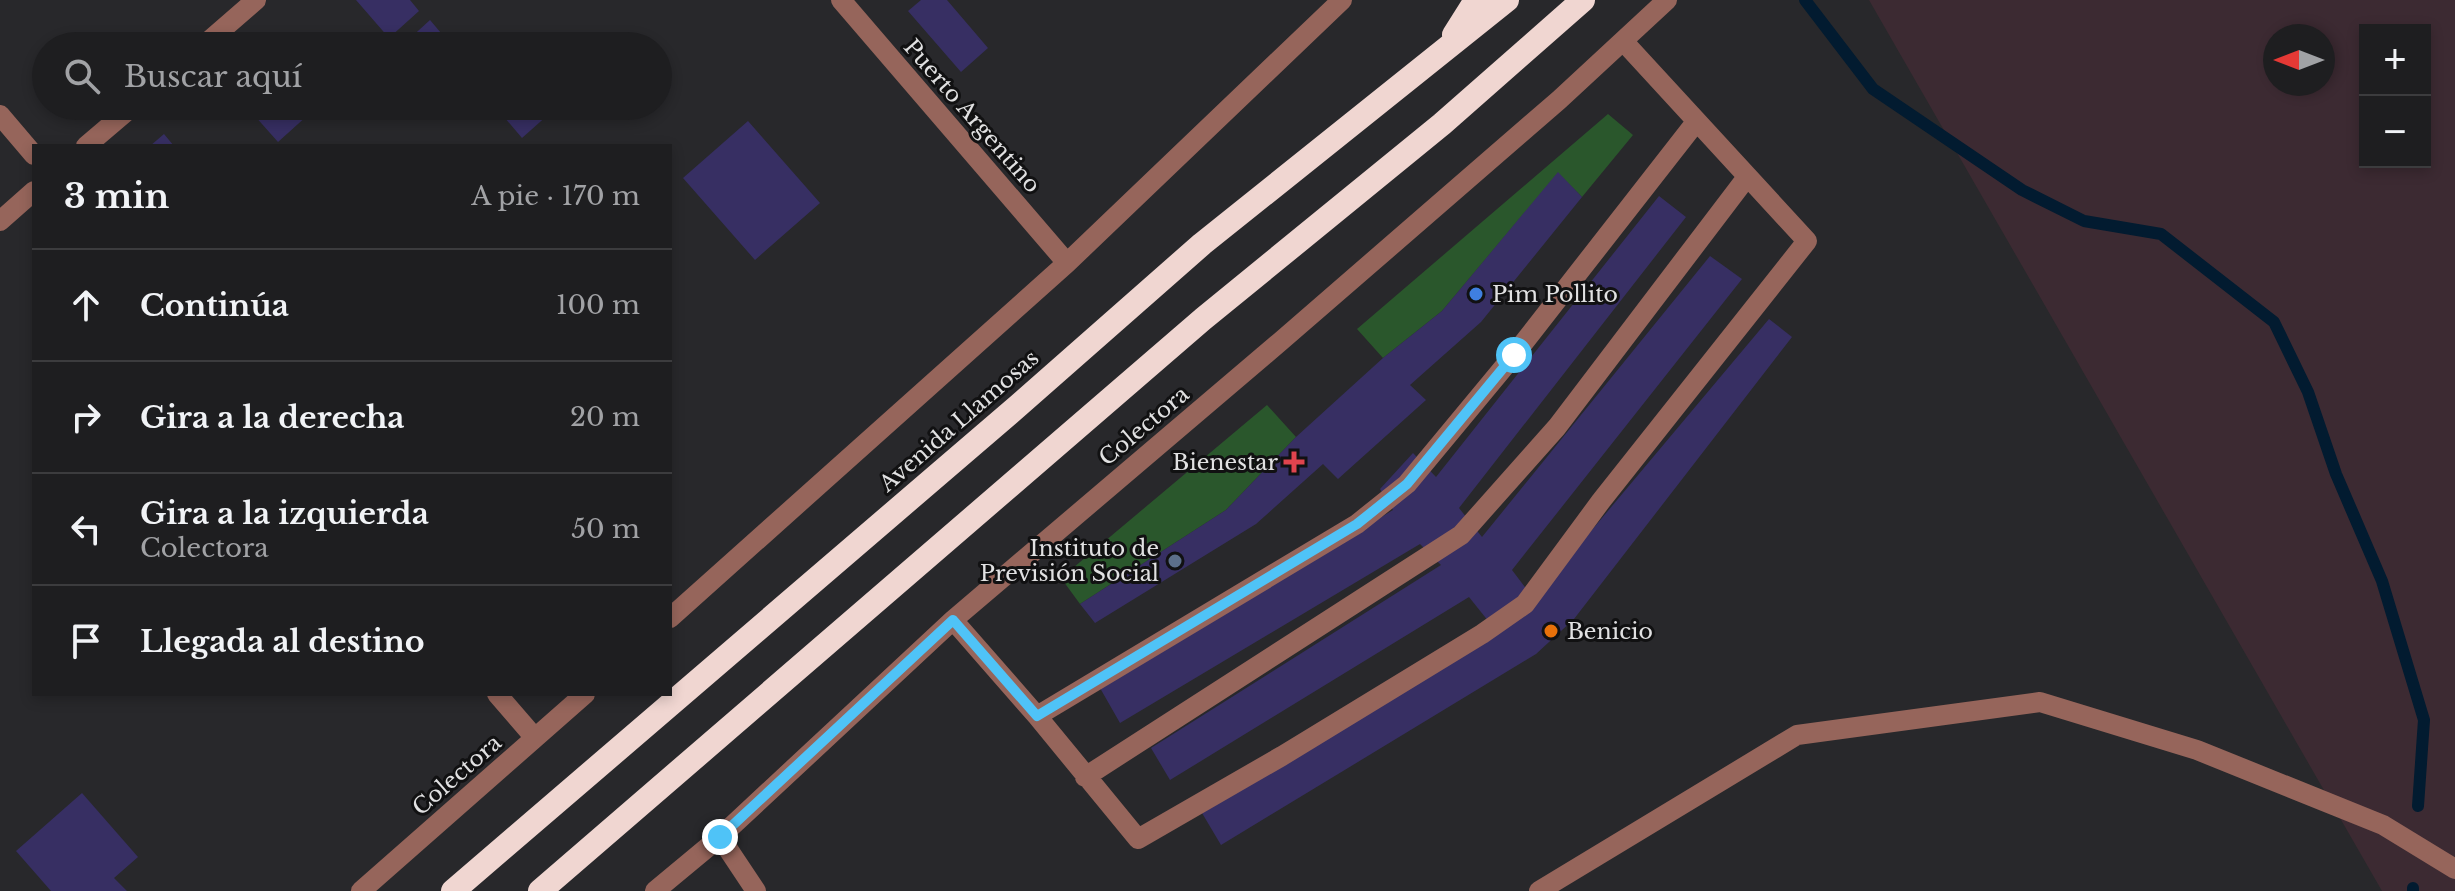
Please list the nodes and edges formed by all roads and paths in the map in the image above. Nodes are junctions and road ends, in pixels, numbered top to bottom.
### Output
1 (256, 0) edge
2 (841, 0) edge
3 (1342, 0) edge
4 (1476, 0) edge
5 (1507, 0) edge
6 (1583, 0) edge
7 (1667, 0) edge
8 (219, 32) edge
9 (1624, 42) junction
10 (1441, 54) junction
11 (0, 115) edge
12 (117, 120) edge
13 (1696, 122) junction
14 (88, 144) edge
15 (32, 153) edge
16 (1747, 177) junction
17 (32, 193) edge
18 (0, 221) edge
19 (1067, 263) junction
20 (672, 616) edge
21 (953, 620) junction
22 (499, 696) edge
23 (583, 696) edge
24 (1037, 716) junction
25 (535, 738) junction
26 (1085, 777) junction
27 (720, 837) junction
28 (2455, 869) edge
29 (361, 891) edge
30 (453, 891) edge
31 (540, 891) edge
32 (655, 891) edge
33 (756, 891) edge
34 (1539, 891) edge

1 - 8 street
2 - 19 street, Puerto Argentino
3 - 19 street
4 - 10 highway
5 - 10 highway, Avenida Llamosas
6 - 31 highway
7 - 9 street, Colectora
9 - 13 street
9 - 21 street, Colectora
10 - 30 highway, Avenida Llamosas
11 - 15 street
12 - 14 street
13 - 16 street
13 - 24 street
16 - 26 street
16 - 26 street
17 - 18 street
19 - 20 street
21 - 24 street
21 - 27 street, Colectora
22 - 25 street
23 - 25 street, Colectora
24 - 26 street
25 - 29 street, Colectora
27 - 32 street, Colectora
27 - 33 street
28 - 34 street

